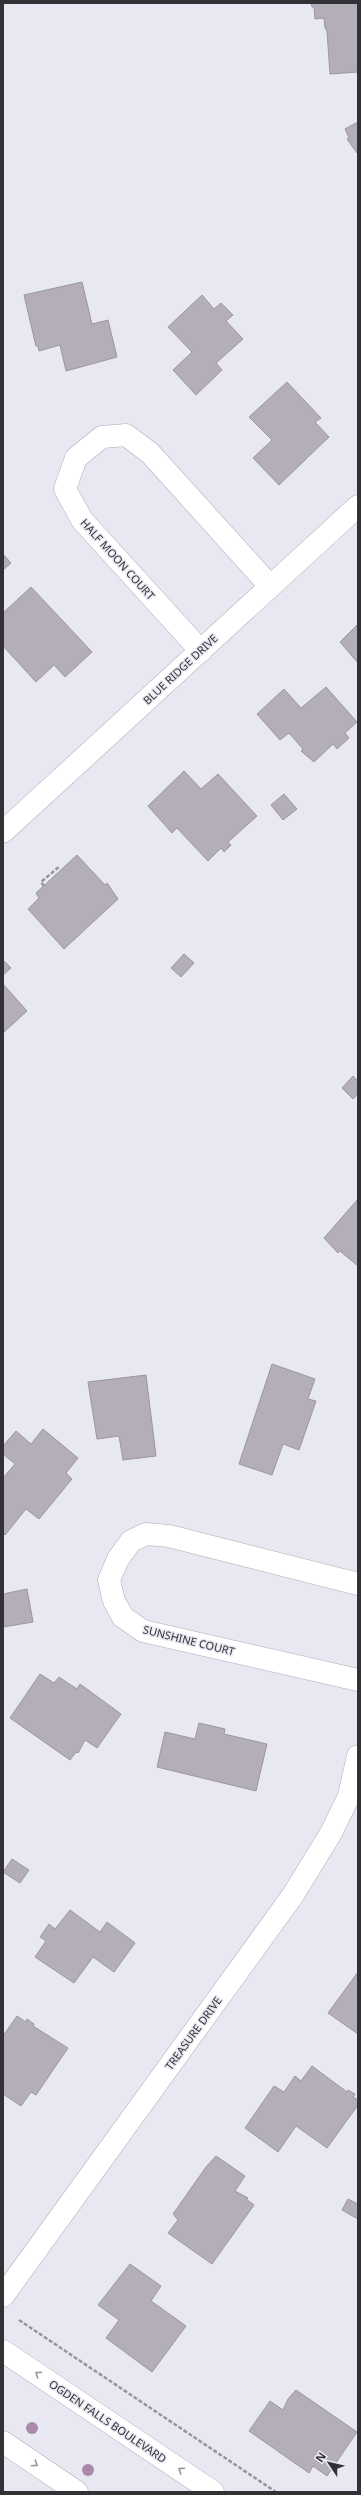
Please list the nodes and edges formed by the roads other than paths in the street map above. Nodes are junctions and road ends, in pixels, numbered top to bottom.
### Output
1 (358, 506) edge
2 (270, 586) junction
3 (201, 651) junction
4 (3, 832) edge
5 (358, 1584) edge
6 (358, 1680) edge
7 (358, 1756) edge
8 (3, 2296) edge
9 (3, 2351) edge
10 (3, 2442) edge
11 (76, 2492) edge
12 (213, 2492) edge

1 - 2 street, BLUE RIDGE DRIVE
2 - 3 street, BLUE RIDGE DRIVE
2 - 3 street, HALF MOON COURT
3 - 4 street, BLUE RIDGE DRIVE
5 - 6 street, SUNSHINE COURT
7 - 8 street, TREASURE DRIVE
12 -> 9 street, OGDEN FALLS BOULEVARD
10 -> 11 street

